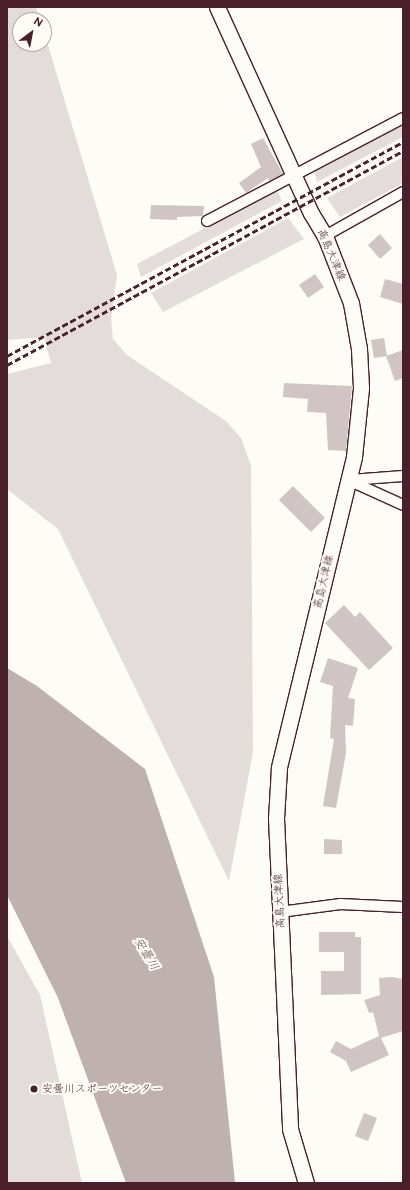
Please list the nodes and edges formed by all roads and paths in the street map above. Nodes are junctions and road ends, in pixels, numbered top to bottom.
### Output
1 (217, 7) edge
2 (403, 118) edge
3 (295, 177) junction
4 (403, 192) edge
5 (207, 221) dead end
6 (325, 236) junction
7 (403, 476) edge
8 (348, 480) junction
9 (403, 505) edge
10 (403, 907) edge
11 (280, 912) junction
12 (306, 1183) edge

1 - 3 main road, 高島大津線
2 - 3 street
3 - 5 street
3 - 6 main road, 高島大津線
4 - 6 street
6 - 8 main road, 高島大津線
7 - 8 street
8 - 9 street
8 - 11 main road, 高島大津線
10 - 11 street
11 - 12 main road, 高島大津線

